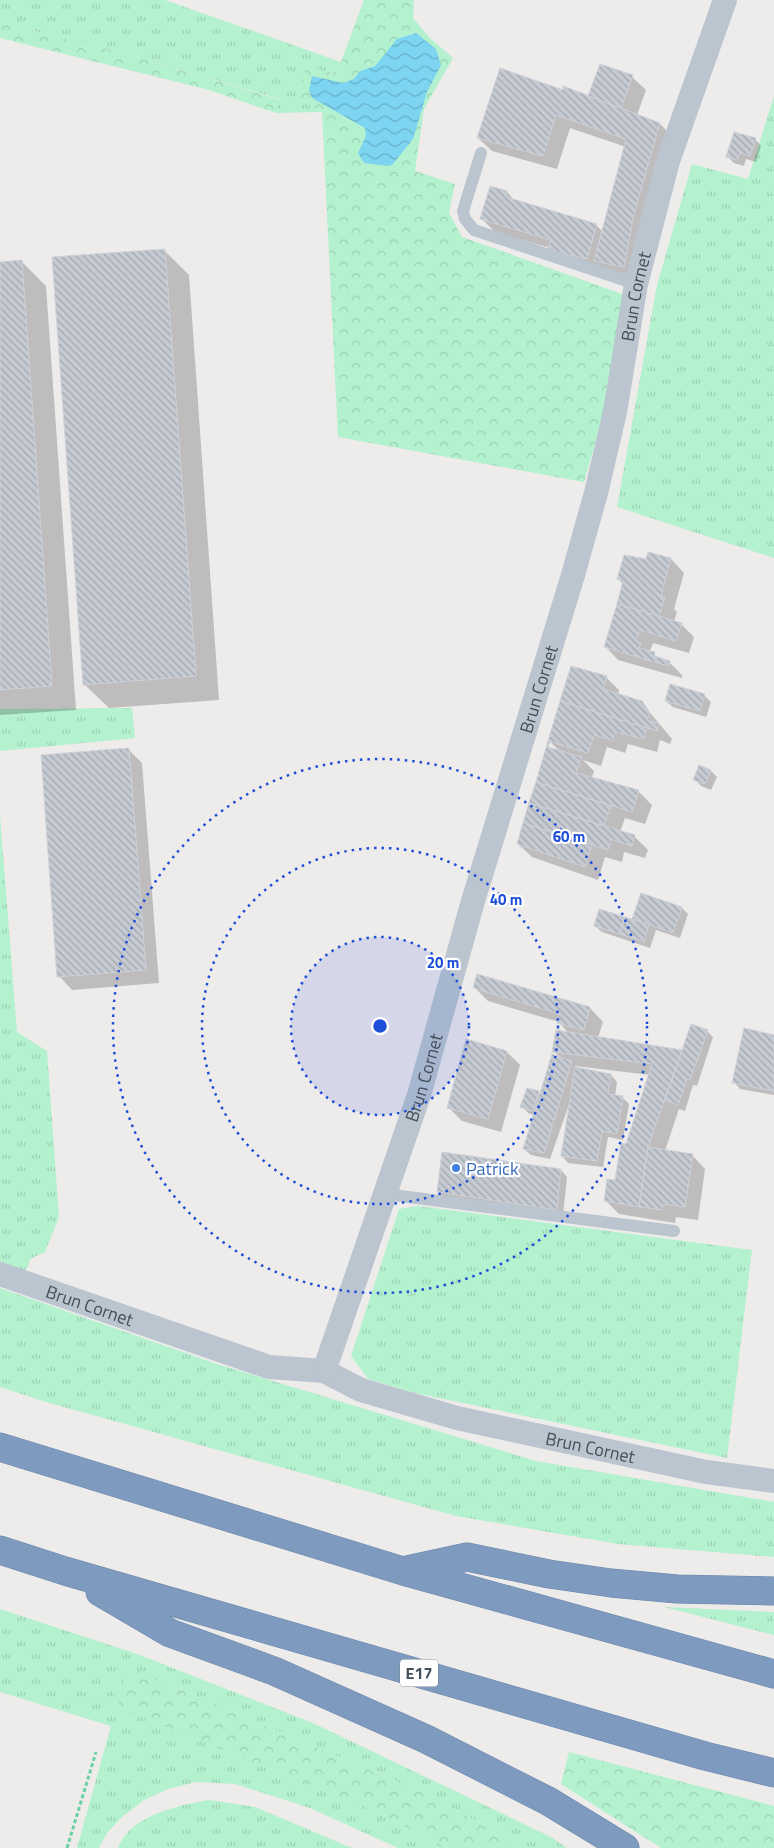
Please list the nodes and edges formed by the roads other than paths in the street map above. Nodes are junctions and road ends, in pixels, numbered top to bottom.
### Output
1 (725, 0) edge
2 (482, 153) dead end
3 (636, 284) junction
4 (386, 1194) junction
5 (674, 1231) dead end
6 (0, 1274) edge
7 (324, 1371) junction
8 (0, 1447) edge
9 (774, 1481) edge
10 (0, 1550) edge
11 (64, 1571) junction
12 (402, 1571) junction
13 (774, 1591) edge
14 (774, 1674) edge
15 (774, 1773) edge
16 (625, 1848) edge

1 - 3 street, Brun Cornet
2 - 3 lane
3 - 4 street, Brun Cornet
4 - 5 lane
4 - 7 street, Brun Cornet
6 - 7 street, Brun Cornet
7 - 9 street, Brun Cornet
8 - 12 highway
10 - 11 highway, E17
11 - 15 highway, E17
11 - 16 highway
12 - 13 highway
12 - 14 highway

